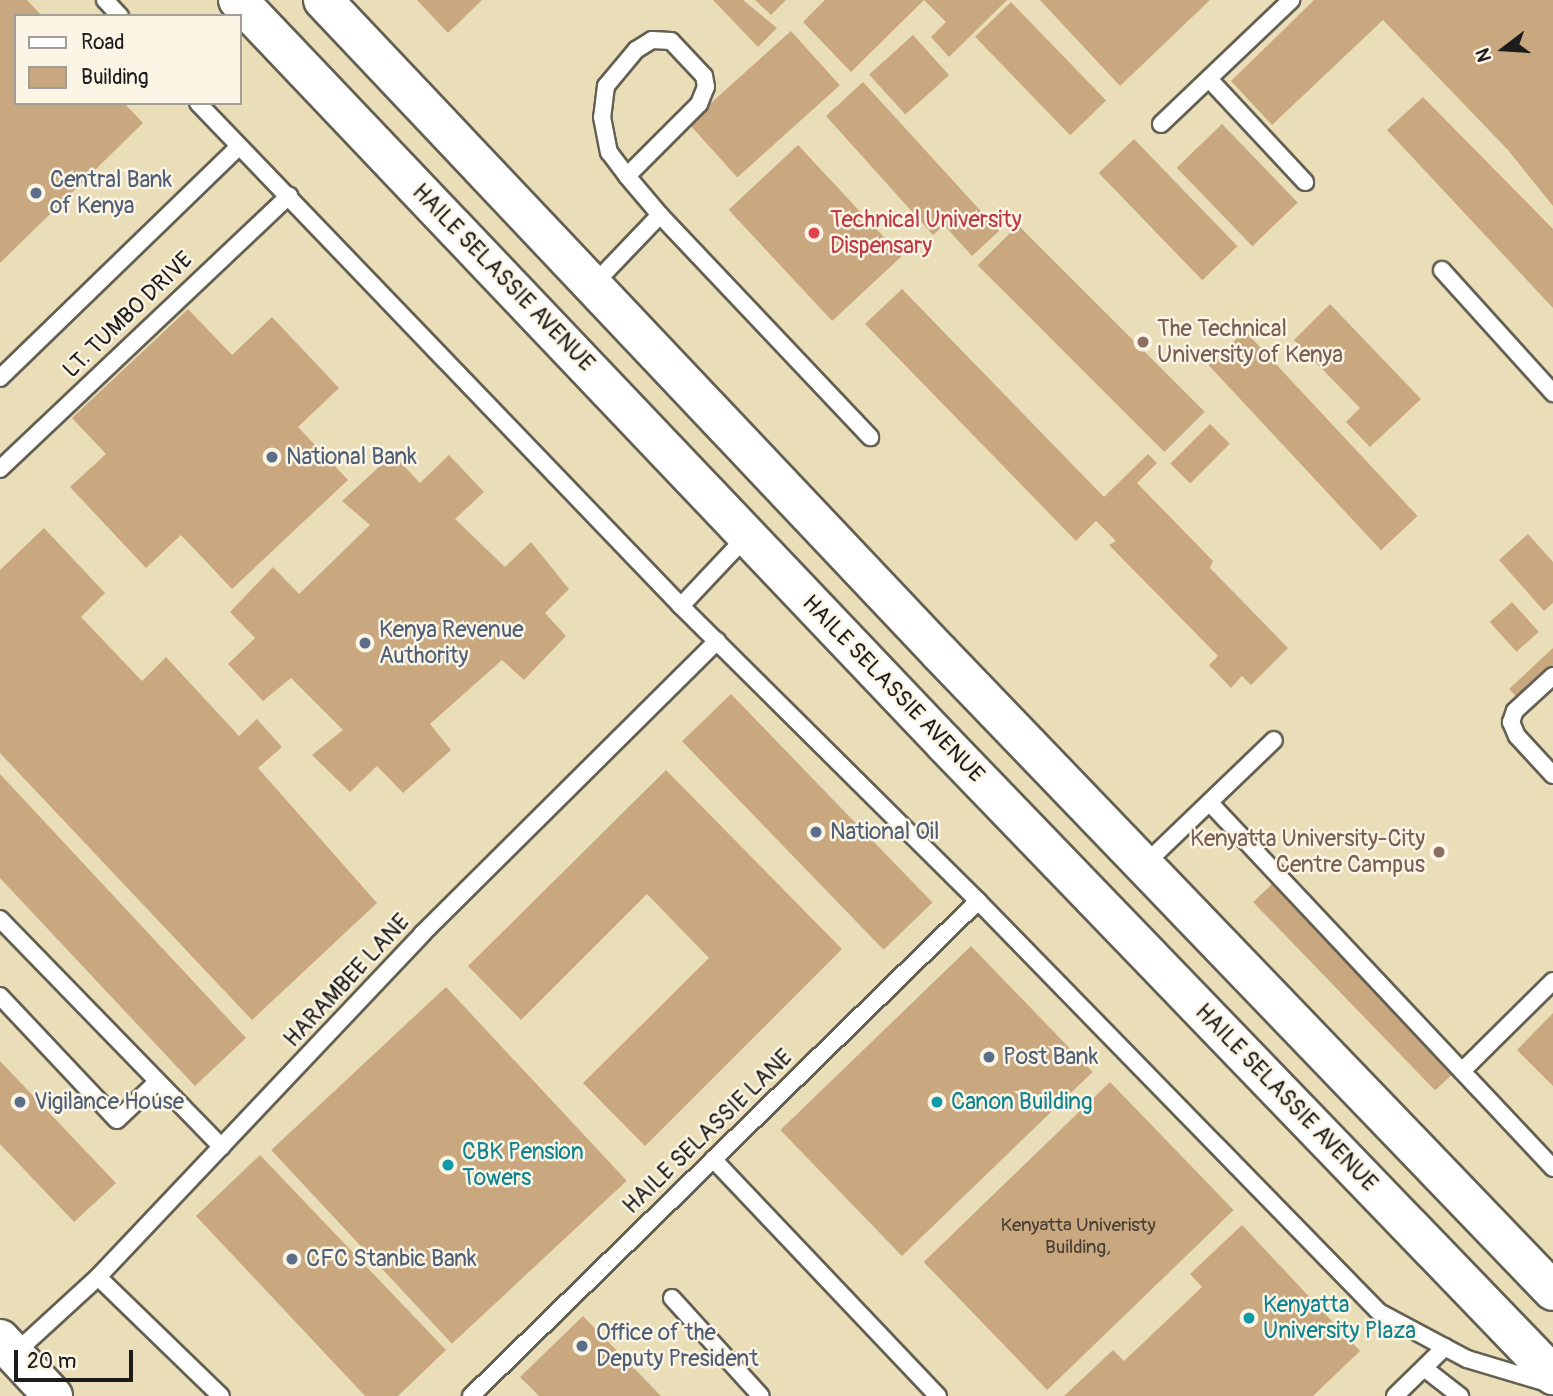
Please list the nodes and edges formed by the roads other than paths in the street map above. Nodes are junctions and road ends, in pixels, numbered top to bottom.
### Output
1 (106, 0) edge
2 (238, 0) edge
3 (323, 0) edge
4 (1291, 0) edge
5 (118, 14) edge
6 (1209, 79) junction
7 (200, 105) edge
8 (1161, 124) dead end
9 (237, 147) junction
10 (627, 176) junction
11 (1305, 183) dead end
12 (289, 196) junction
13 (660, 215) junction
14 (1442, 270) dead end
15 (593, 285) junction
16 (0, 377) edge
17 (1553, 393) edge
18 (870, 437) dead end
19 (0, 469) edge
20 (747, 536) junction
21 (681, 606) junction
22 (717, 641) junction
23 (1550, 686) edge
24 (1275, 740) dead end
25 (1553, 775) edge
26 (1210, 803) junction
27 (1144, 865) junction
28 (978, 901) junction
29 (0, 919) edge
30 (1553, 981) edge
31 (0, 996) edge
32 (1462, 1071) junction
33 (157, 1082) junction
34 (222, 1147) junction
35 (713, 1159) junction
36 (1553, 1168) edge
37 (98, 1277) junction
38 (1553, 1291) edge
39 (672, 1298) dead end
40 (7, 1347) edge
41 (1445, 1348) junction
42 (1424, 1368) junction
43 (1553, 1375) edge
44 (1553, 1384) edge
45 (53, 1396) edge
46 (221, 1396) edge
47 (471, 1396) edge
48 (761, 1396) edge
49 (938, 1396) edge
50 (1395, 1396) edge
51 (1460, 1396) edge

1 - 5 lane
2 - 20 main road, HAILE SELASSIE AVENUE
3 - 15 main road
4 - 6 lane
6 - 8 lane
6 - 11 lane
7 - 9 lane
9 - 12 lane
9 - 16 lane, LT. TUMBO DRIVE
10 - 10 lane
10 - 13 lane
12 - 19 lane, LT. TUMBO DRIVE
12 - 21 lane
13 - 15 lane
13 - 18 lane
14 - 17 lane
15 - 27 main road
20 - 21 lane
20 - 43 main road, HAILE SELASSIE AVENUE
21 - 22 lane
22 - 28 lane
22 - 34 lane, HARAMBEE LANE
23 - 25 lane
24 - 26 lane
26 - 27 lane
26 - 32 lane
27 - 38 main road
28 - 35 lane, HAILE SELASSIE LANE
28 - 41 lane
29 - 33 lane
30 - 32 lane
31 - 33 lane
32 - 36 lane
33 - 34 lane
34 - 37 lane, HARAMBEE LANE
35 - 47 lane, HAILE SELASSIE LANE
35 - 49 lane
37 - 40 lane, HARAMBEE LANE
37 - 46 lane
39 - 48 lane
40 - 45 main road
41 - 42 lane
41 - 44 lane
42 - 50 lane
42 - 51 lane

